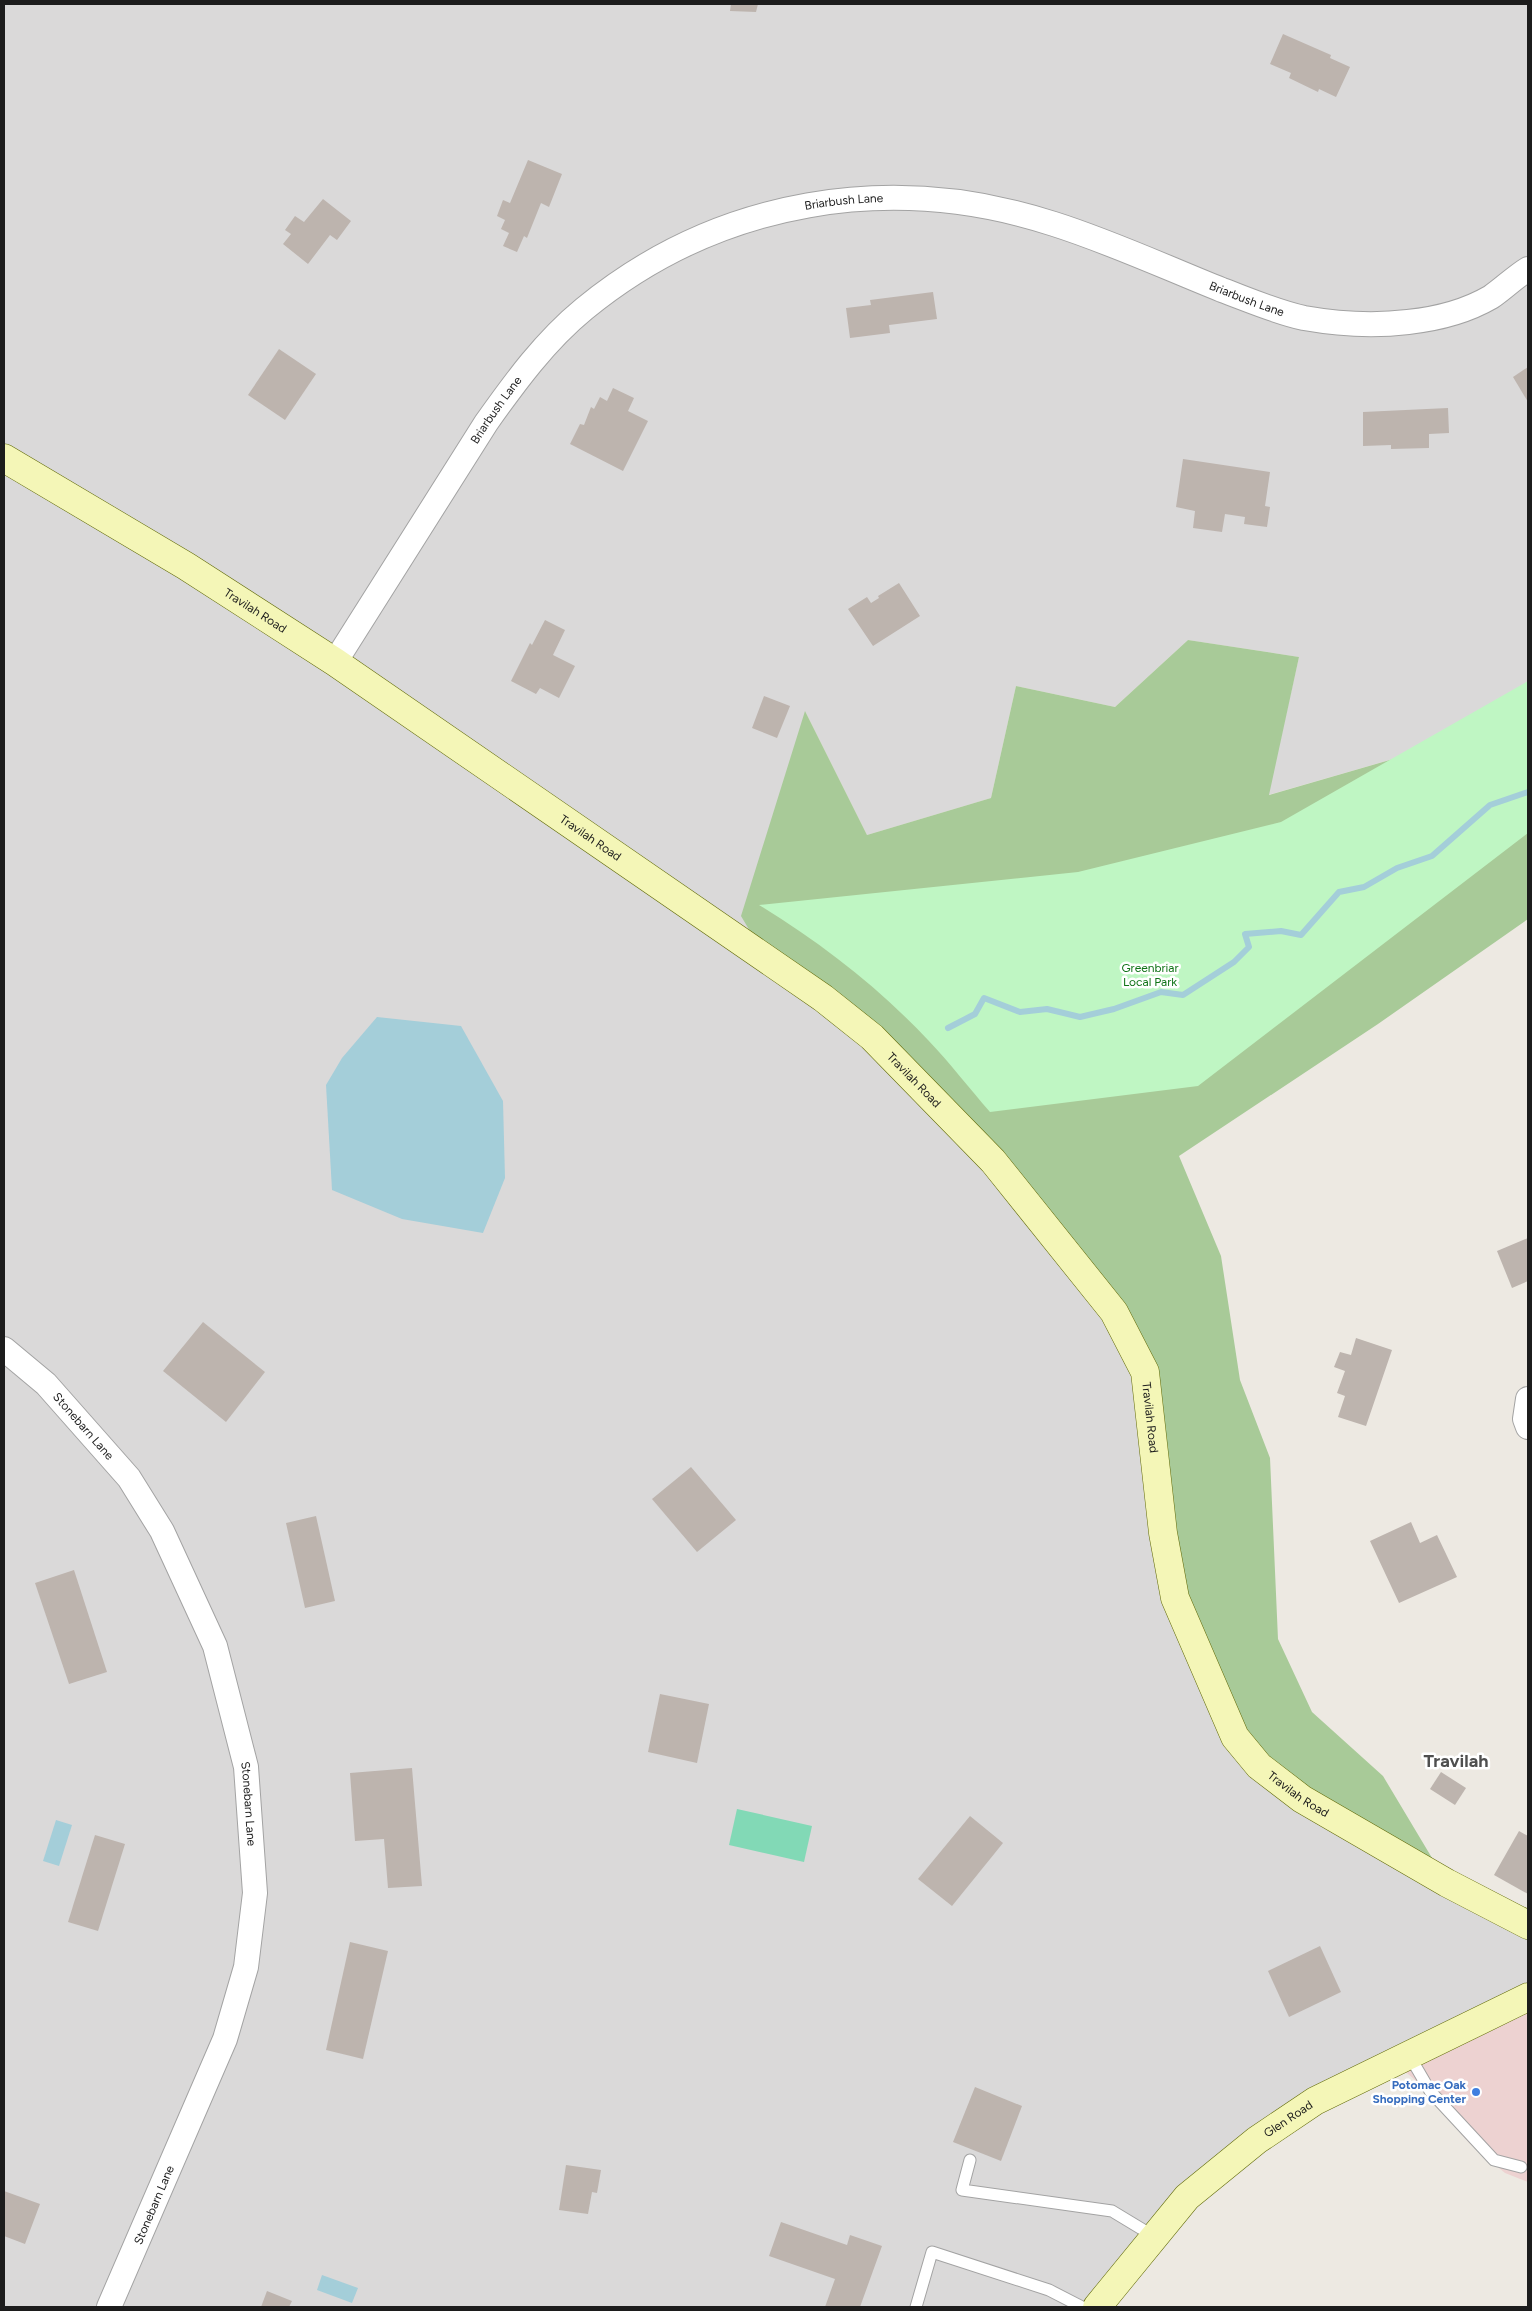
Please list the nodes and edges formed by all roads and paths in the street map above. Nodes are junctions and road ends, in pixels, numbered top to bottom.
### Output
1 (1528, 269) edge
2 (4, 458) edge
3 (335, 662) junction
4 (4, 1349) edge
5 (1528, 1399) edge
6 (1528, 1427) edge
7 (1528, 1925) edge
8 (1528, 1997) edge
9 (1409, 2055) junction
10 (970, 2160) dead end
11 (1521, 2167) dead end
12 (1155, 2237) junction
13 (109, 2307) edge
14 (916, 2307) edge
15 (1082, 2307) edge
16 (1097, 2307) edge

1 - 3 street, Briarbush Lane
2 - 3 main road, Travilah Road
3 - 7 main road, Travilah Road
4 - 13 street, Stonebarn Lane
5 - 6 street
8 - 9 main road, Glen Road
9 - 11 lane
9 - 12 main road, Glen Road
10 - 12 lane
12 - 16 main road, Glen Road
14 - 15 lane

